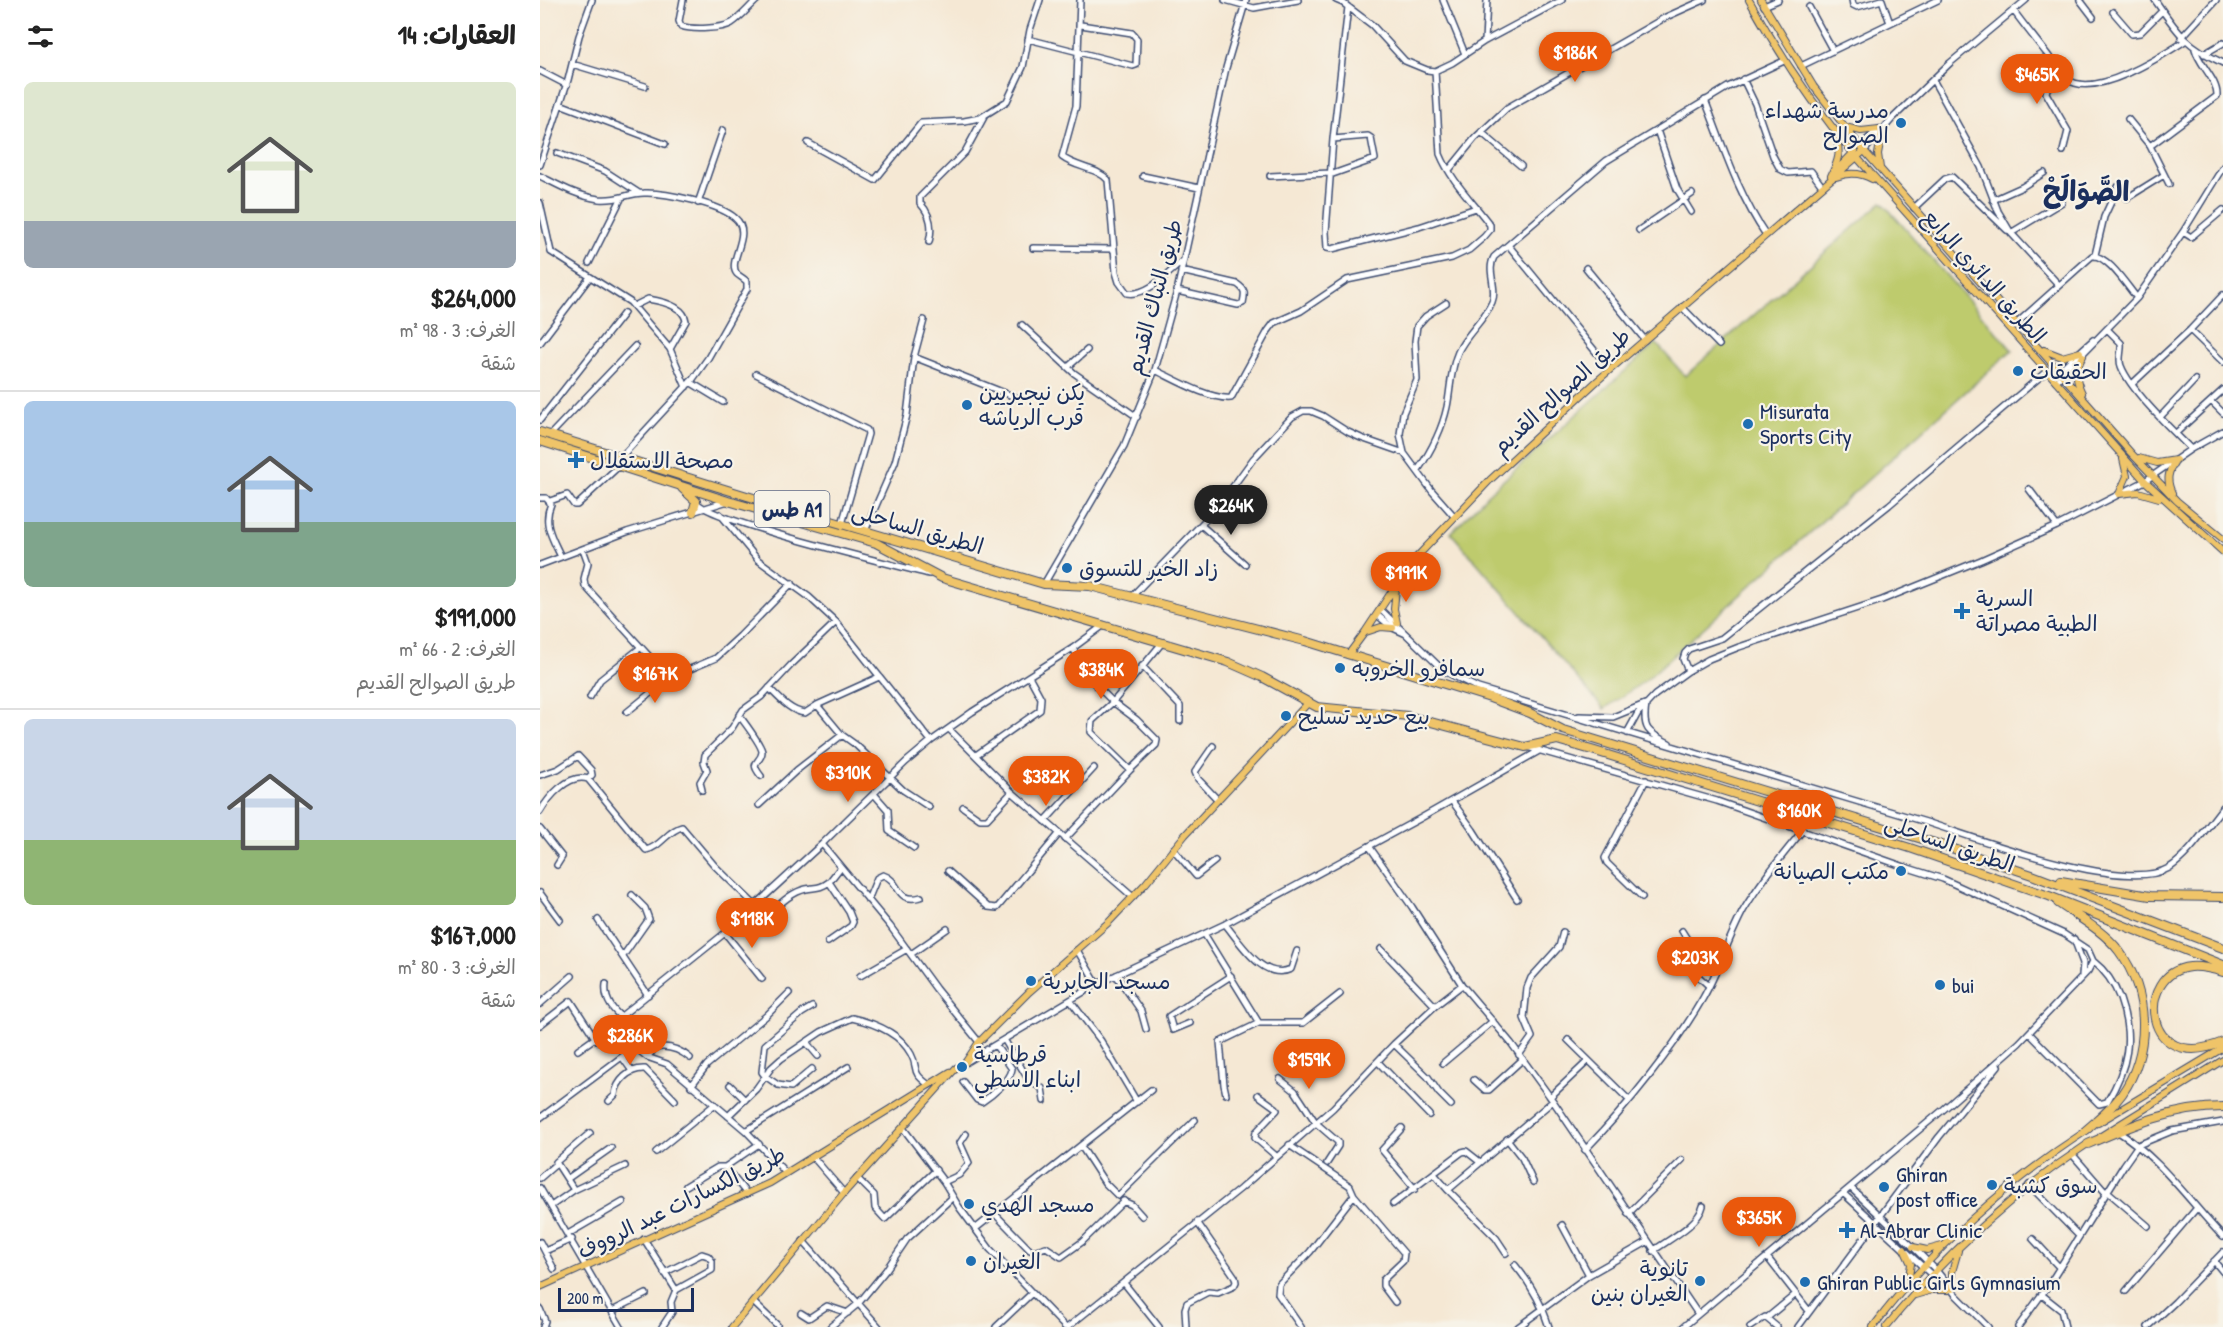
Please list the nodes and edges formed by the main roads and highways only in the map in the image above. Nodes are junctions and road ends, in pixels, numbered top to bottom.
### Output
1 (1749, 0) edge
2 (1762, 3) edge
3 (1844, 126) junction
4 (1833, 129) junction
5 (1862, 148) junction
6 (1855, 155) junction
7 (1881, 171) junction
8 (1828, 180) junction
9 (1878, 182) junction
10 (2038, 346) junction
11 (2090, 406) junction
12 (540, 432) edge
13 (540, 441) edge
14 (2131, 453) junction
15 (2122, 456) junction
16 (620, 462) junction
17 (679, 485) junction
18 (2165, 501) junction
19 (2177, 501) junction
20 (693, 512) road end
21 (2223, 539) edge
22 (2223, 552) edge
23 (1398, 583) junction
24 (1365, 632) junction
25 (1348, 655) junction
26 (1308, 703) junction
27 (1688, 768) junction
28 (1685, 778) junction
29 (2032, 875) junction
30 (2049, 896) junction
31 (2223, 897) edge
32 (2223, 948) edge
33 (2223, 965) edge
34 (2223, 972) edge
35 (2223, 1042) edge
36 (2223, 1047) edge
37 (2223, 1060) edge
38 (956, 1068) junction
39 (2223, 1107) edge
40 (2086, 1130) junction
41 (2088, 1144) junction
42 (1948, 1243) junction
43 (1913, 1247) road end
44 (1904, 1248) road end
45 (1958, 1250) junction
46 (1906, 1286) junction
47 (540, 1287) edge
48 (1912, 1297) junction
49 (732, 1327) edge
50 (1873, 1327) edge
51 (1886, 1327) edge

1 - 4 main road, الطريق الدائري الرابع
2 - 3 main road, الطريق الدائري الرابع
3 - 5 main road, الطريق الدائري الرابع
3 - 7 main road
4 - 6 main road, الطريق الدائري الرابع
4 - 8 main road
5 - 6 main road, طريق الصوالح القديم
5 - 7 main road, الطريق الدائري الرابع
6 - 8 main road, طريق الصوالح القديم
6 - 9 main road, الطريق الدائري الرابع
7 - 10 main road, الطريق الدائري الرابع
8 - 9 main road
8 - 23 main road, طريق الصوالح القديم
9 - 15 main road, الطريق الدائري الرابع
10 - 11 main road, الطريق الدائري الرابع
10 - 11 main road
11 - 14 main road, الطريق الدائري الرابع
12 - 16 highway, الطريق الساحلى / طس A1
13 - 16 highway, الطريق الساحلى / طس A1
14 - 19 main road, الطريق الدائري الرابع
14 - 19 main road
15 - 18 main road, الطريق الدائري الرابع
15 - 18 main road
16 - 17 highway, الطريق الساحلى / طس A1
16 - 25 highway, الطريق الساحلى / طس A1
17 - 20 highway
17 - 26 highway, الطريق الساحلى / طس A1
18 - 22 main road, الطريق الدائري الرابع
19 - 21 main road, الطريق الدائري الرابع
23 - 24 main road, طريق الصوالح القديم
23 - 24 main road
24 - 25 main road, طريق الصوالح القديم
25 - 27 highway, الطريق الساحلى
26 - 28 highway, الطريق الساحلى
26 - 38 main road, طريق الكسارات عبد الرووف
27 - 28 highway
27 - 29 highway, الطريق الساحلى
28 - 30 highway, الطريق الساحلى
29 - 31 highway
29 - 32 highway, الطريق الساحلى
30 - 33 highway, الطريق الساحلى
30 - 40 highway
34 - 35 highway
36 - 40 main road
37 - 41 main road
38 - 47 main road, طريق الكسارات عبد الرووف
38 - 49 main road
39 - 41 highway
40 - 42 main road
41 - 45 main road
42 - 43 main road
42 - 46 main road
44 - 46 main road
45 - 48 main road
45 - 48 main road
46 - 50 main road
48 - 51 main road

